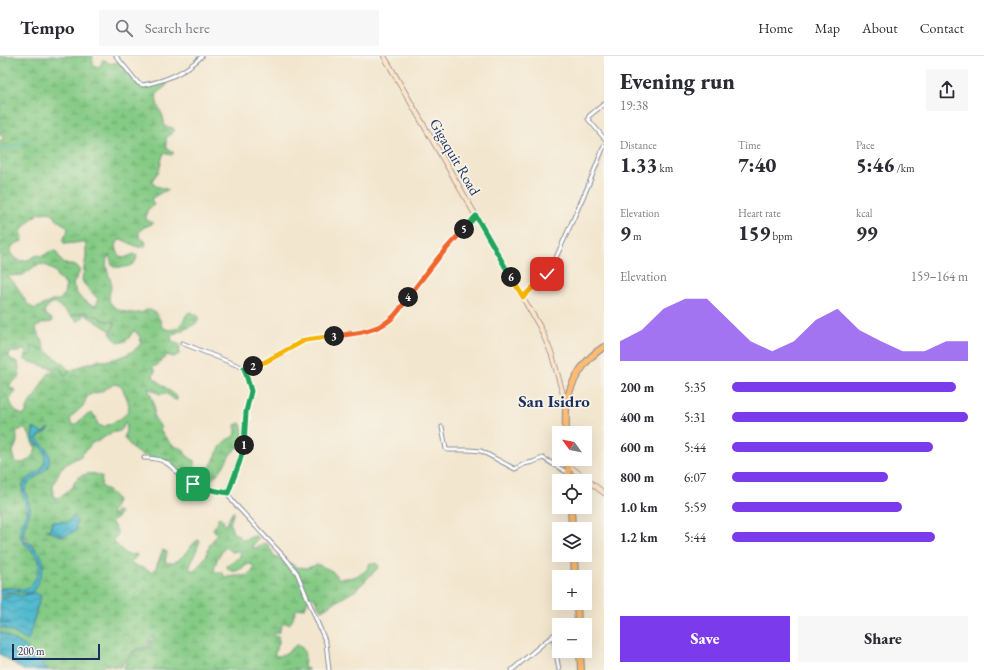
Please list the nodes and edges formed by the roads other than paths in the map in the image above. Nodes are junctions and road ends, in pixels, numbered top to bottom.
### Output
1 (116, 56) edge
2 (202, 56) edge
3 (384, 56) edge
4 (604, 104) edge
5 (604, 138) edge
6 (604, 146) edge
7 (476, 216) junction
8 (523, 297) junction
9 (182, 343) dead end
10 (604, 346) edge
11 (244, 368) junction
12 (568, 398) junction
13 (566, 426) edge
14 (442, 427) dead end
15 (144, 458) dead end
16 (568, 466) edge
17 (573, 466) edge
18 (568, 473) joint
19 (228, 493) junction
20 (604, 493) edge
21 (552, 636) edge
22 (557, 658) edge
23 (580, 658) edge
24 (329, 670) edge
25 (512, 670) edge
26 (559, 670) edge
27 (581, 670) edge

1 - 2 street
3 - 7 main road, Gigaquit Road
4 - 5 street
6 - 8 street
7 - 8 main road, Gigaquit Road
7 - 11 street
8 - 12 main road, Gigaquit Road
9 - 11 street
10 - 12 highway
11 - 19 street
12 - 13 highway
14 - 18 street
15 - 19 street
16 - 18 highway
17 - 20 main road
19 - 24 street
21 - 25 street
22 - 26 street
23 - 27 highway

